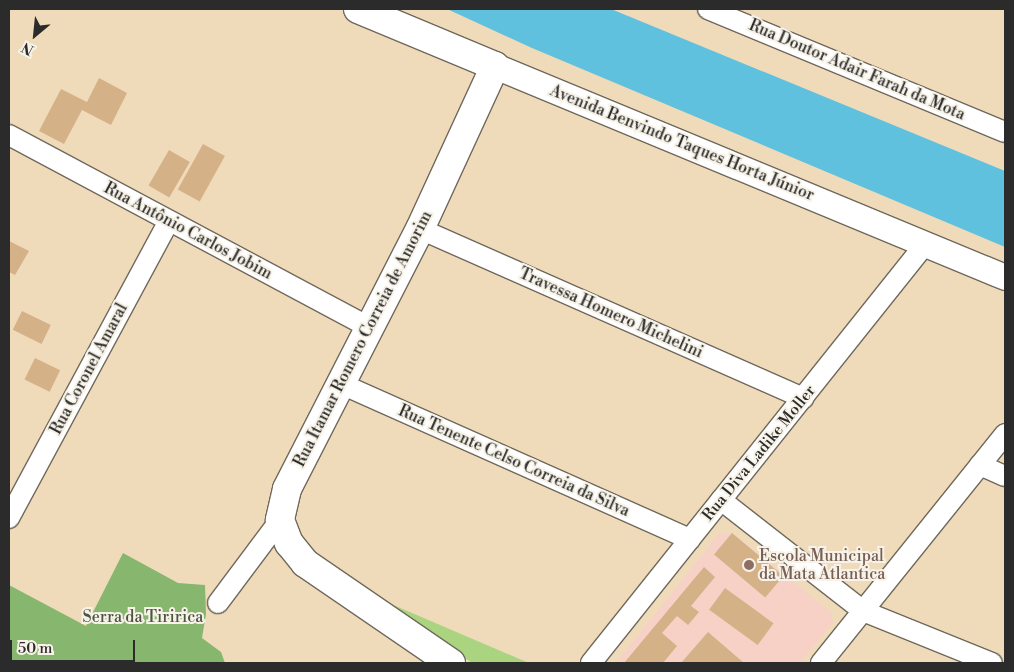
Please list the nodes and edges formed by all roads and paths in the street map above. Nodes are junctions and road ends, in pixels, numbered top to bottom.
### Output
1 (358, 9) edge
2 (708, 9) edge
3 (496, 66) junction
4 (1005, 132) edge
5 (9, 135) edge
6 (169, 221) junction
7 (420, 229) junction
8 (926, 243) junction
9 (1005, 277) edge
10 (368, 327) junction
11 (339, 383) junction
12 (803, 398) junction
13 (1005, 434) edge
14 (980, 465) junction
15 (1005, 476) edge
16 (721, 500) junction
17 (9, 518) edge
18 (280, 520) junction
19 (690, 540) junction
20 (218, 604) dead end
21 (863, 612) junction
22 (451, 663) edge
23 (592, 663) edge
24 (821, 663) edge
25 (992, 663) edge

1 - 3 main road, Avenida Benvindo Taques Horta Júnior
2 - 4 street, Rua Doutor Adair Farah da Mota
3 - 7 main road, Rua Itamar Romero Correia de Amorim
3 - 8 street, Avenida Benvindo Taques Horta Júnior
5 - 6 street, Rua Antônio Carlos Jobim
6 - 10 street, Rua Antônio Carlos Jobim
6 - 17 street, Rua Coronel Amaral
7 - 10 main road, Rua Itamar Romero Correia de Amorim
7 - 12 street, Travessa Homero Michelini
8 - 9 street, Avenida Benvindo Taques Horta Júnior
8 - 12 street, Rua Diva Ladike Moller
10 - 11 main road, Rua Itamar Romero Correia de Amorim
11 - 18 main road, Rua Itamar Romero Correia de Amorim
11 - 19 street, Rua Tenente Celso Correia da Silva
12 - 16 street, Rua Diva Ladike Moller
13 - 14 street
14 - 15 street
14 - 21 street
16 - 19 street, Rua Diva Ladike Moller
16 - 21 street
18 - 20 street, Rua Itamar Romero Correia de Amorim
18 - 22 main road
19 - 23 street, Rua Diva Ladike Moller
21 - 24 street
21 - 25 street

